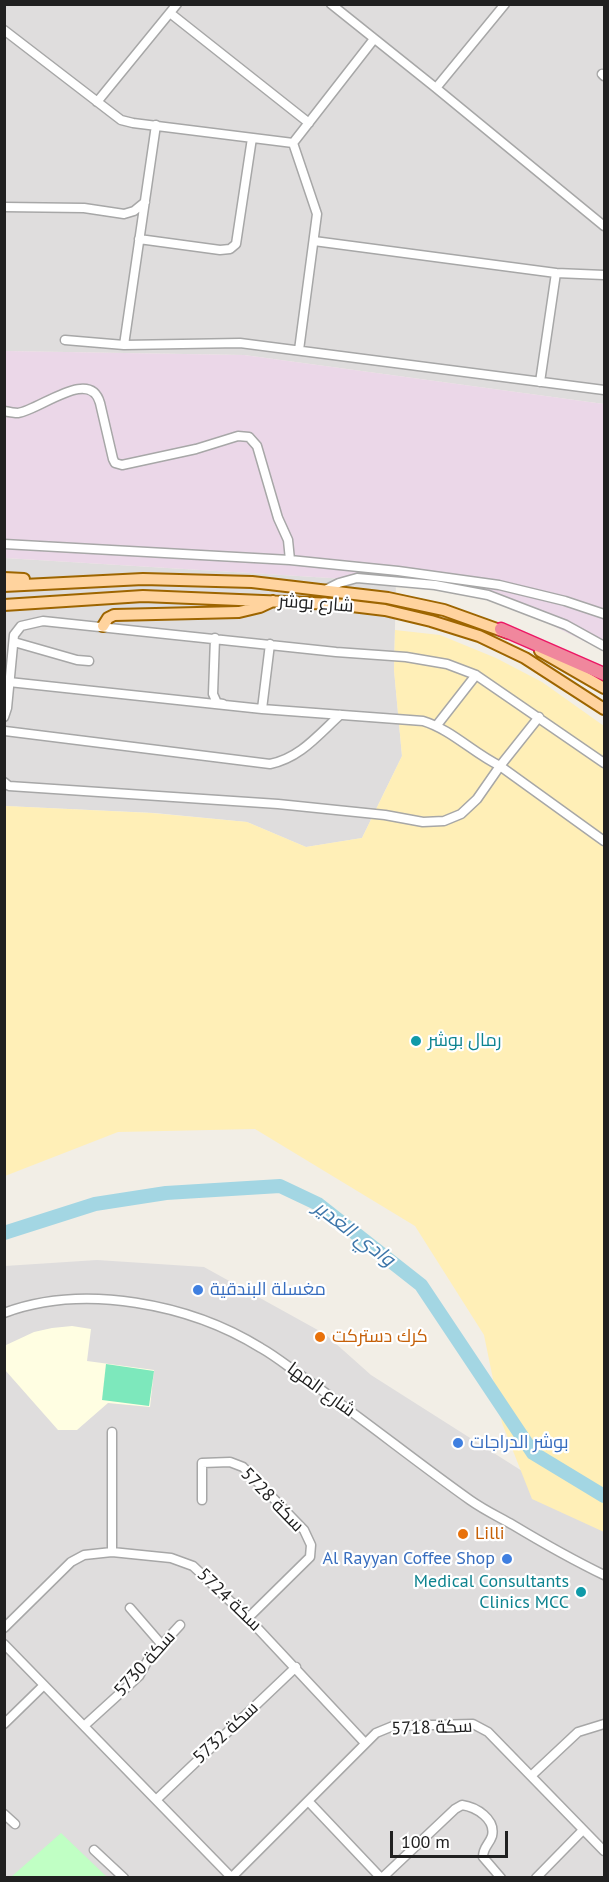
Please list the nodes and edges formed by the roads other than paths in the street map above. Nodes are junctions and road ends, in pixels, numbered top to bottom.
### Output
1 (177, 4) edge
2 (332, 4) edge
3 (505, 5) edge
4 (170, 13) junction
5 (4, 30) edge
6 (374, 39) junction
7 (436, 88) junction
8 (97, 102) junction
9 (309, 123) junction
10 (156, 125) junction
11 (252, 138) junction
12 (292, 143) junction
13 (145, 202) junction
14 (4, 207) edge
15 (604, 226) edge
16 (139, 239) junction
17 (314, 240) junction
18 (556, 273) junction
19 (604, 275) edge
20 (65, 340) dead end
21 (124, 345) junction
22 (299, 350) junction
23 (540, 382) junction
24 (604, 390) edge
25 (4, 411) edge
26 (4, 544) edge
27 (290, 560) junction
28 (4, 578) edge
29 (66, 583) junction
30 (4, 586) edge
31 (327, 589) junction
32 (275, 601) junction
33 (4, 605) edge
34 (604, 614) edge
35 (103, 626) junction
36 (501, 629) junction
37 (215, 638) junction
38 (14, 642) junction
39 (270, 644) junction
40 (604, 646) edge
41 (89, 662) dead end
42 (604, 674) edge
43 (476, 675) junction
44 (9, 682) junction
45 (604, 688) edge
46 (226, 705) junction
47 (261, 709) junction
48 (604, 709) edge
49 (340, 715) junction
50 (5, 717) edge
51 (539, 717) junction
52 (437, 725) junction
53 (5, 731) edge
54 (4, 736) edge
55 (604, 763) edge
56 (500, 766) junction
57 (4, 782) edge
58 (604, 841) edge
59 (4, 1312) edge
60 (112, 1432) dead end
61 (202, 1500) dead end
62 (112, 1552) junction
63 (604, 1575) edge
64 (130, 1608) dead end
65 (248, 1618) junction
66 (180, 1625) dead end
67 (4, 1628) edge
68 (4, 1644) edge
69 (162, 1645) junction
70 (296, 1667) junction
71 (44, 1686) junction
72 (4, 1724) edge
73 (604, 1724) edge
74 (84, 1726) junction
75 (365, 1743) junction
76 (531, 1776) junction
77 (156, 1800) junction
78 (309, 1802) junction
79 (4, 1814) edge
80 (15, 1824) dead end
81 (583, 1830) junction
82 (94, 1850) dead end
83 (604, 1851) edge
84 (232, 1877) edge
85 (124, 1878) edge
86 (382, 1878) edge
87 (501, 1878) edge
88 (536, 1878) edge

1 - 4 street
2 - 6 street
3 - 7 street
4 - 8 street
4 - 9 street
5 - 8 street
6 - 7 street
6 - 9 street
7 - 15 street
8 - 10 street
9 - 12 street
10 - 11 street
10 - 13 street
11 - 12 street
11 - 16 street
12 - 17 street
13 - 14 street
13 - 16 street
16 - 21 street
17 - 18 street
17 - 22 street
18 - 19 street
18 - 23 street
20 - 21 street
21 - 22 street
22 - 23 street
23 - 24 street
25 - 27 street
26 - 27 street
27 - 34 street
28 - 29 main road
29 - 30 main road, شارع بوشر
29 - 31 main road, شارع بوشر
31 - 36 main road, شارع بوشر
31 - 40 street
32 - 33 main road, شارع بوشر
32 - 35 main road
32 - 48 main road, شارع بوشر
35 - 37 street
35 - 38 street
36 - 42 highway
36 - 45 main road, شارع بوشر
37 - 39 street
37 - 46 street
38 - 41 street
38 - 44 street
39 - 43 street
39 - 47 street
43 - 51 street
43 - 52 street
44 - 46 street
44 - 50 street
46 - 47 street
47 - 49 street
49 - 52 street
49 - 53 street
50 - 53 street
51 - 55 street
51 - 56 street
52 - 56 street
53 - 54 street
56 - 57 street
56 - 58 street
59 - 63 street, شارع المها
60 - 62 street
61 - 65 street, سكة 5728
62 - 65 street, سكة 5724
62 - 67 street, سكة 5724
64 - 69 street
65 - 70 street, سكة 5724
66 - 69 street, سكة 5730
68 - 71 street, سكة 5718
69 - 74 street, سكة 5730
70 - 75 street, سكة 5724
70 - 77 street, سكة 5732
71 - 72 street
71 - 74 street, سكة 5718
73 - 76 street
74 - 77 street, سكة 5718
75 - 76 street, سكة 5718
75 - 78 street, سكة 5718
76 - 81 street, سكة 5718
77 - 84 street, سكة 5718
78 - 84 street, سكة 5718
78 - 86 street
79 - 80 street
81 - 83 street, سكة 5718
81 - 88 street
82 - 85 street
86 - 87 street

